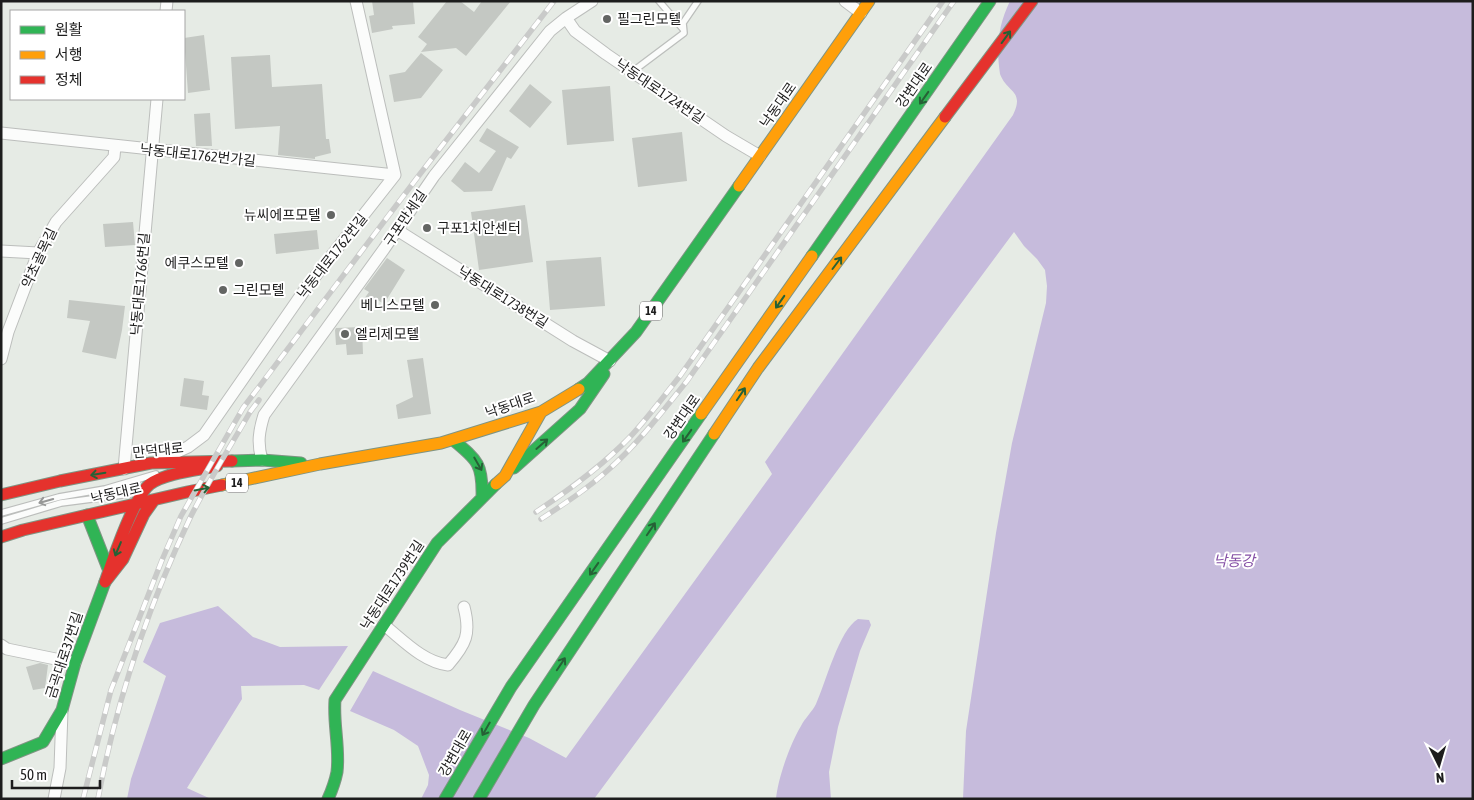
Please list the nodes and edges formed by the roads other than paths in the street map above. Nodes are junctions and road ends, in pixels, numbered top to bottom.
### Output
1 (356, 1) edge
2 (592, 1) edge
3 (659, 1) edge
4 (698, 1) edge
5 (845, 1) edge
6 (869, 1) edge
7 (990, 1) edge
8 (1032, 1) edge
9 (860, 14) junction
10 (566, 18) junction
11 (683, 29) junction
12 (632, 72) junction
13 (157, 100) edge
14 (1, 133) edge
15 (115, 146) junction
16 (152, 150) junction
17 (760, 156) junction
18 (395, 175) junction
19 (397, 230) junction
20 (1, 251) edge
21 (38, 253) junction
22 (622, 348) junction
23 (1, 359) edge
24 (610, 361) junction
25 (541, 412) junction
26 (453, 440) junction
27 (241, 460) junction
28 (262, 460) junction
29 (212, 461) junction
30 (151, 463) junction
31 (320, 464) junction
32 (124, 469) junction
33 (505, 476) junction
34 (143, 492) junction
35 (1, 494) edge
36 (174, 495) junction
37 (482, 498) junction
38 (154, 500) junction
39 (137, 504) junction
40 (1, 513) edge
41 (87, 516) junction
42 (1, 521) edge
43 (1, 537) edge
44 (109, 571) junction
45 (105, 582) junction
46 (464, 607) dead end
47 (384, 625) junction
48 (3, 648) edge
49 (75, 663) junction
50 (62, 710) junction
51 (1, 759) edge
52 (54, 799) edge
53 (328, 799) edge
54 (445, 799) edge
55 (479, 799) edge

1 - 18 street
2 - 10 street, 구포만세길
3 - 11 lane
4 - 11 lane
5 - 9 street
6 - 9 main road, 낙동대로 / 14
7 -> 54 main road, 강변대로
55 -> 8 main road
9 - 17 main road, 낙동대로 / 14
10 - 12 street, 낙동대로1724번길
10 - 19 street, 구포만세길
11 - 12 lane
12 - 17 street, 낙동대로1724번길
13 - 16 street, 낙동대로1766번길
14 - 15 street, 낙동대로1762번가길
15 - 16 street, 낙동대로1762번가길
15 - 21 street, 약초골목길
16 - 18 street, 낙동대로1762번가길
16 - 32 street, 낙동대로1766번길
17 - 22 main road, 낙동대로 / 14
18 - 30 street, 낙동대로1762번길
19 - 24 street, 낙동대로1738번길
19 - 28 street, 구포만세길
20 - 21 street
21 - 23 street, 약초골목길
22 - 24 main road, 낙동대로 / 14
33 -> 22 main road
24 - 25 main road, 낙동대로 / 14
25 - 26 main road, 낙동대로 / 14
25 - 33 main road, 낙동대로1739번길
26 - 31 main road, 낙동대로 / 14
26 -> 37 main road
27 - 28 main road, 만덕대로
27 - 29 main road, 만덕대로
27 - 34 main road
28 - 31 main road, 만덕대로
29 - 30 main road, 만덕대로
29 -> 40 lane
30 - 32 main road, 만덕대로
36 -> 31 main road, 낙동대로 / 14
32 -> 35 main road, 만덕대로
33 - 37 main road, 낙동대로1739번길
34 - 36 lane
34 - 39 main road, 금곡대로37번길
34 - 42 lane
36 - 38 main road, 낙동대로 / 14
37 - 47 main road, 낙동대로1739번길
38 - 39 main road, 낙동대로 / 14
38 - 45 main road, 금곡대로37번길
39 - 41 main road, 낙동대로 / 14
39 -> 44 main road, 금곡대로37번길
41 - 43 main road, 낙동대로 / 14
41 - 44 main road
44 - 45 main road, 금곡대로37번길
45 - 49 main road, 금곡대로37번길
46 - 47 street
47 - 53 main road, 낙동대로1739번길
48 - 49 street
49 - 50 main road, 금곡대로37번길
50 - 51 main road
50 - 52 street, 금곡대로37번길

